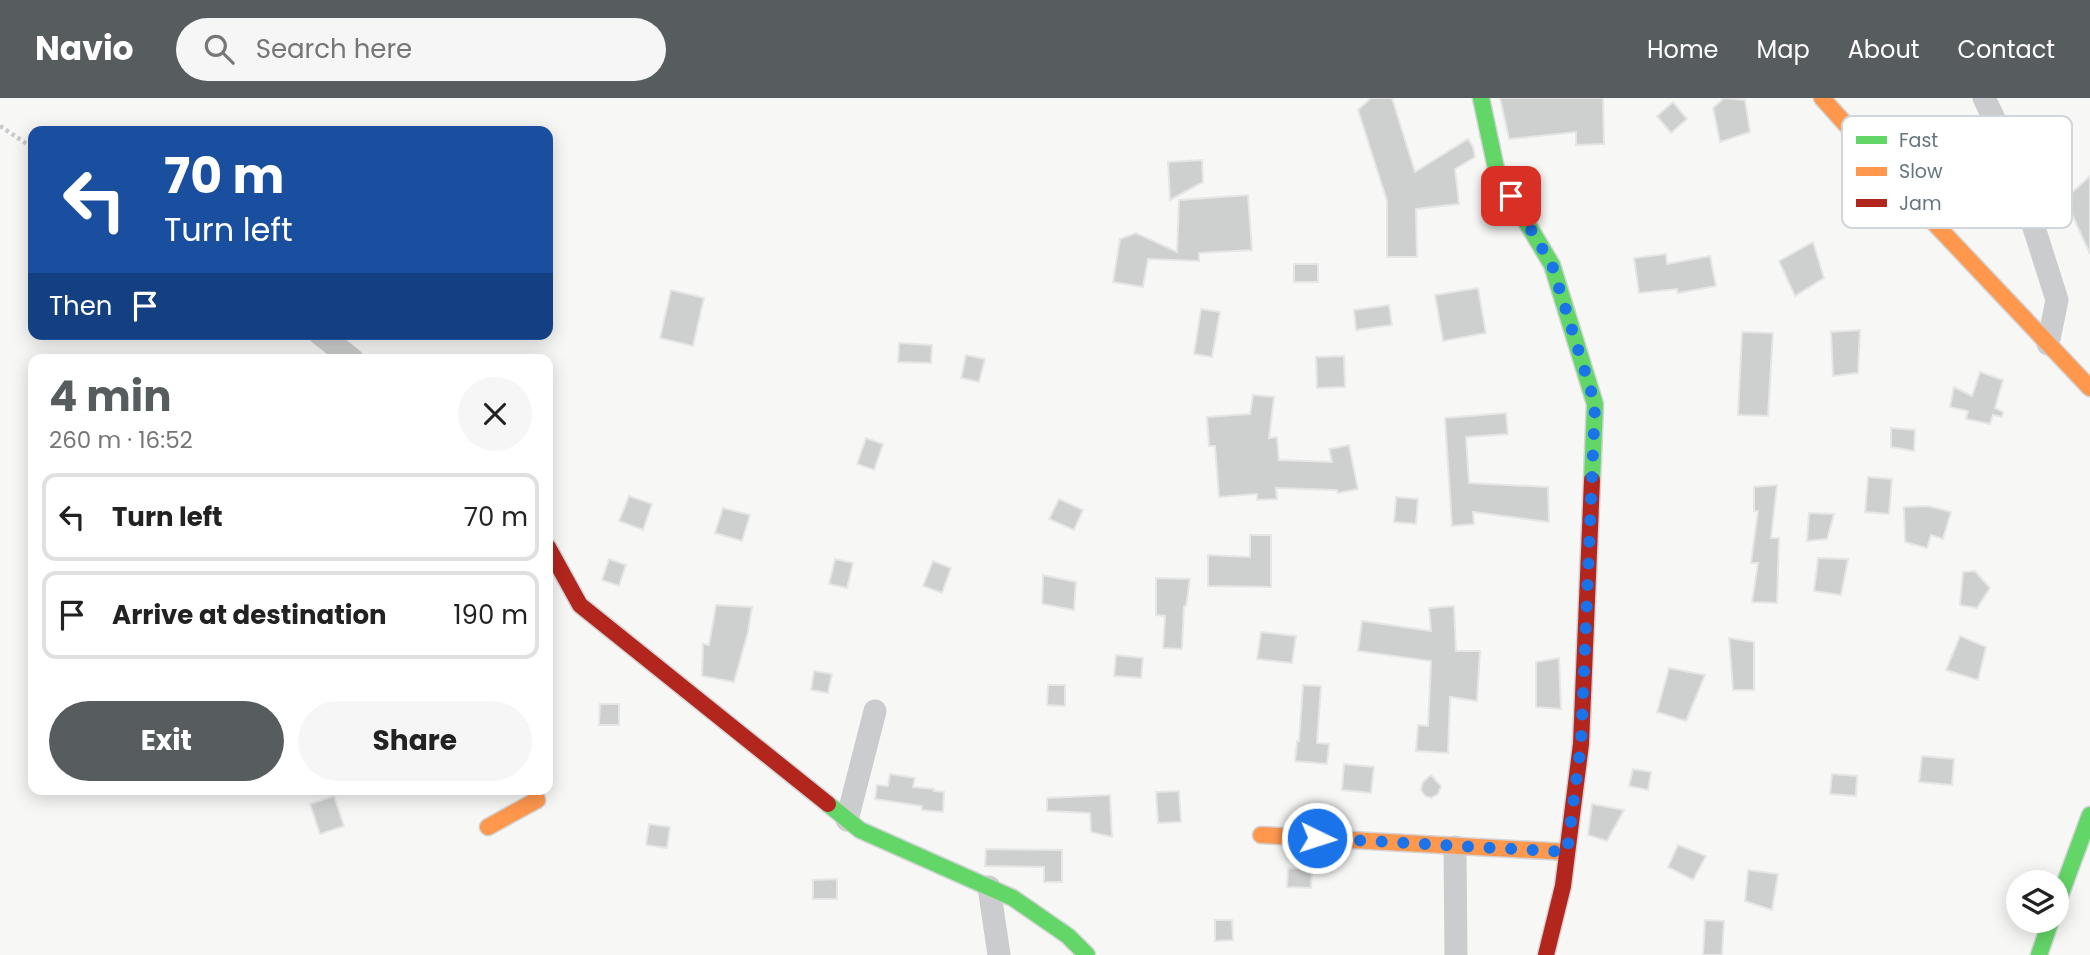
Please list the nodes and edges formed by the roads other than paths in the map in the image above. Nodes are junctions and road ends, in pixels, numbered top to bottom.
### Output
1 (1481, 98) edge
2 (1822, 98) edge
3 (1984, 98) edge
4 (1993, 116) edge
5 (1842, 120) edge
6 (1939, 228) edge
7 (2034, 228) edge
8 (328, 340) edge
9 (2048, 344) junction
10 (346, 354) edge
11 (2090, 388) edge
12 (553, 565) edge
13 (875, 711) dead end
14 (536, 795) edge
15 (2090, 815) edge
16 (847, 820) junction
17 (488, 827) dead end
18 (1261, 835) dead end
19 (1455, 847) junction
20 (1567, 852) junction
21 (2069, 872) edge
22 (989, 887) junction
23 (2047, 933) edge
24 (999, 955) edge
25 (1087, 955) edge
26 (1456, 955) edge
27 (1546, 955) edge
28 (2039, 955) edge

1 - 20 street
2 - 5 street
3 - 4 street
6 - 9 street
7 - 9 street
8 - 10 street
9 - 11 street
12 - 16 street
13 - 16 street
14 - 17 street
15 - 21 street
16 - 22 street
18 - 19 street
19 - 20 street
19 - 26 street
20 - 27 street
22 - 24 street
22 - 25 street
23 - 28 street

